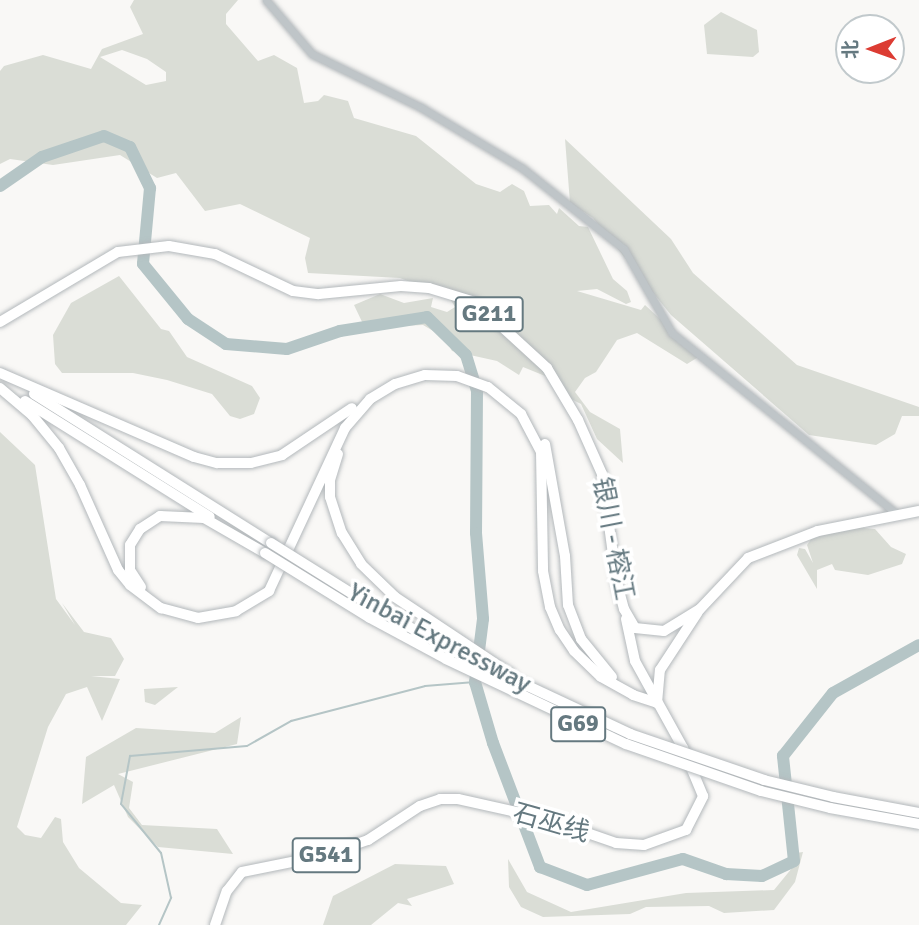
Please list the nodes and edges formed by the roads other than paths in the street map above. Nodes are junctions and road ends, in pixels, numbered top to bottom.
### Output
1 (266, 0) edge
2 (0, 322) edge
3 (435, 371) junction
4 (0, 373) edge
5 (489, 384) junction
6 (0, 388) edge
7 (352, 408) junction
8 (345, 428) junction
9 (919, 511) edge
10 (899, 515) junction
11 (268, 548) junction
12 (624, 609) junction
13 (700, 609) junction
14 (533, 690) junction
15 (657, 703) junction
16 (919, 813) edge
17 (919, 824) edge
18 (215, 925) edge

1 - 10 street
2 - 12 highway, 银川 - 榕江 / G211
3 - 5 highway
3 - 7 highway
3 - 8 highway
4 - 7 highway
4 - 11 highway, Yinbai Expressway / G69
5 - 15 highway
5 - 15 highway
6 - 8 highway
6 - 11 highway, Yinbai Expressway / G69
7 - 11 highway
8 - 14 highway, bridge
9 - 10 highway, 银川 - 榕江
10 - 13 highway, 银川 - 榕江
11 - 14 highway, Yinbai Expressway / G69, bridge
11 - 17 highway, Yinbai Expressway / G69, bridge
12 - 13 highway, 银川 - 榕江
12 - 15 highway
13 - 15 highway
14 - 16 highway, Yinbai Expressway / G69, bridge
15 - 18 highway, 石巫线 / G541

